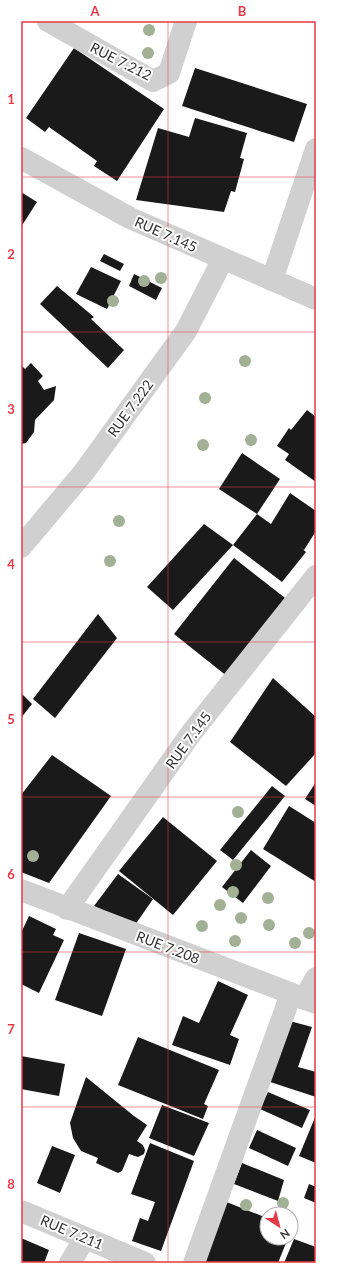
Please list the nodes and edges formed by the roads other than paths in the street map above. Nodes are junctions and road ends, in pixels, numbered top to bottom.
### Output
1 (48, 21) edge
2 (186, 21) edge
3 (316, 149) edge
4 (21, 158) edge
5 (223, 259) junction
6 (272, 280) junction
7 (316, 299) edge
8 (21, 547) edge
9 (316, 576) edge
10 (21, 890) edge
11 (67, 909) junction
12 (316, 978) edge
13 (304, 999) edge
14 (21, 1211) edge
15 (85, 1238) junction
16 (70, 1263) edge
17 (145, 1263) edge
18 (194, 1263) edge

1 - 2 street, RUE 7.212
3 - 6 street
4 - 5 street, RUE 7.145
5 - 6 street, RUE 7.145
5 - 8 street, RUE 7.222
6 - 7 street, RUE 7.145
9 - 11 street, RUE 7.145
10 - 11 street, RUE 7.208
11 - 13 street, RUE 7.208
12 - 13 street
13 - 18 street
14 - 15 street, RUE 7.211
15 - 16 street
15 - 17 street, RUE 7.211

